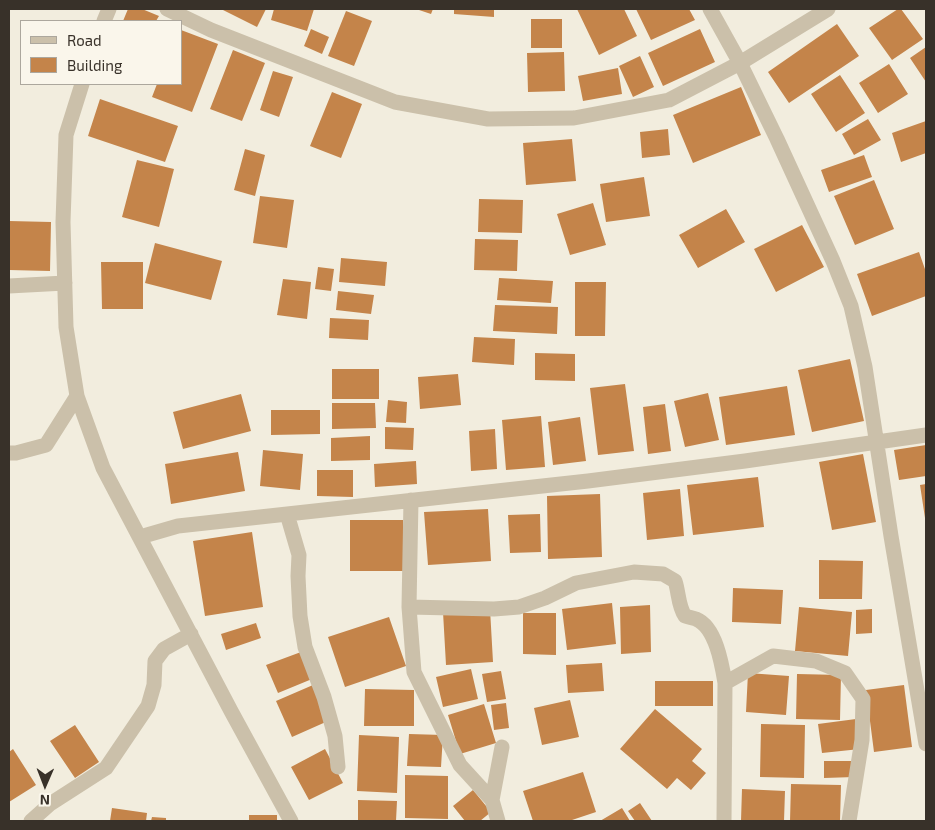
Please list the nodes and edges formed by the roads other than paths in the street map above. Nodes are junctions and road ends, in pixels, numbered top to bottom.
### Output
1 (167, 9) edge
2 (710, 9) edge
3 (828, 9) edge
4 (740, 63) junction
5 (82, 85) edge
6 (65, 283) junction
7 (9, 286) edge
8 (77, 396) junction
9 (926, 435) edge
10 (876, 441) junction
11 (9, 453) edge
12 (411, 500) junction
13 (287, 514) junction
14 (140, 537) junction
15 (409, 607) junction
16 (191, 634) junction
17 (725, 683) junction
18 (926, 744) edge
19 (502, 747) dead end
20 (338, 767) dead end
21 (492, 800) junction
22 (31, 821) edge
23 (290, 821) edge
24 (498, 821) edge
25 (724, 821) edge
26 (849, 821) edge

1 - 4 street
2 - 4 street
3 - 4 street
4 - 10 street
5 - 6 street
6 - 7 street
6 - 8 street
8 - 11 street
8 - 14 street
9 - 10 street
10 - 12 street
10 - 18 street
12 - 13 street
12 - 15 street
13 - 14 street
13 - 20 street
14 - 16 street
15 - 17 street
15 - 21 street
16 - 22 street
16 - 23 street
17 - 25 street
17 - 26 street
19 - 21 street
21 - 24 street

